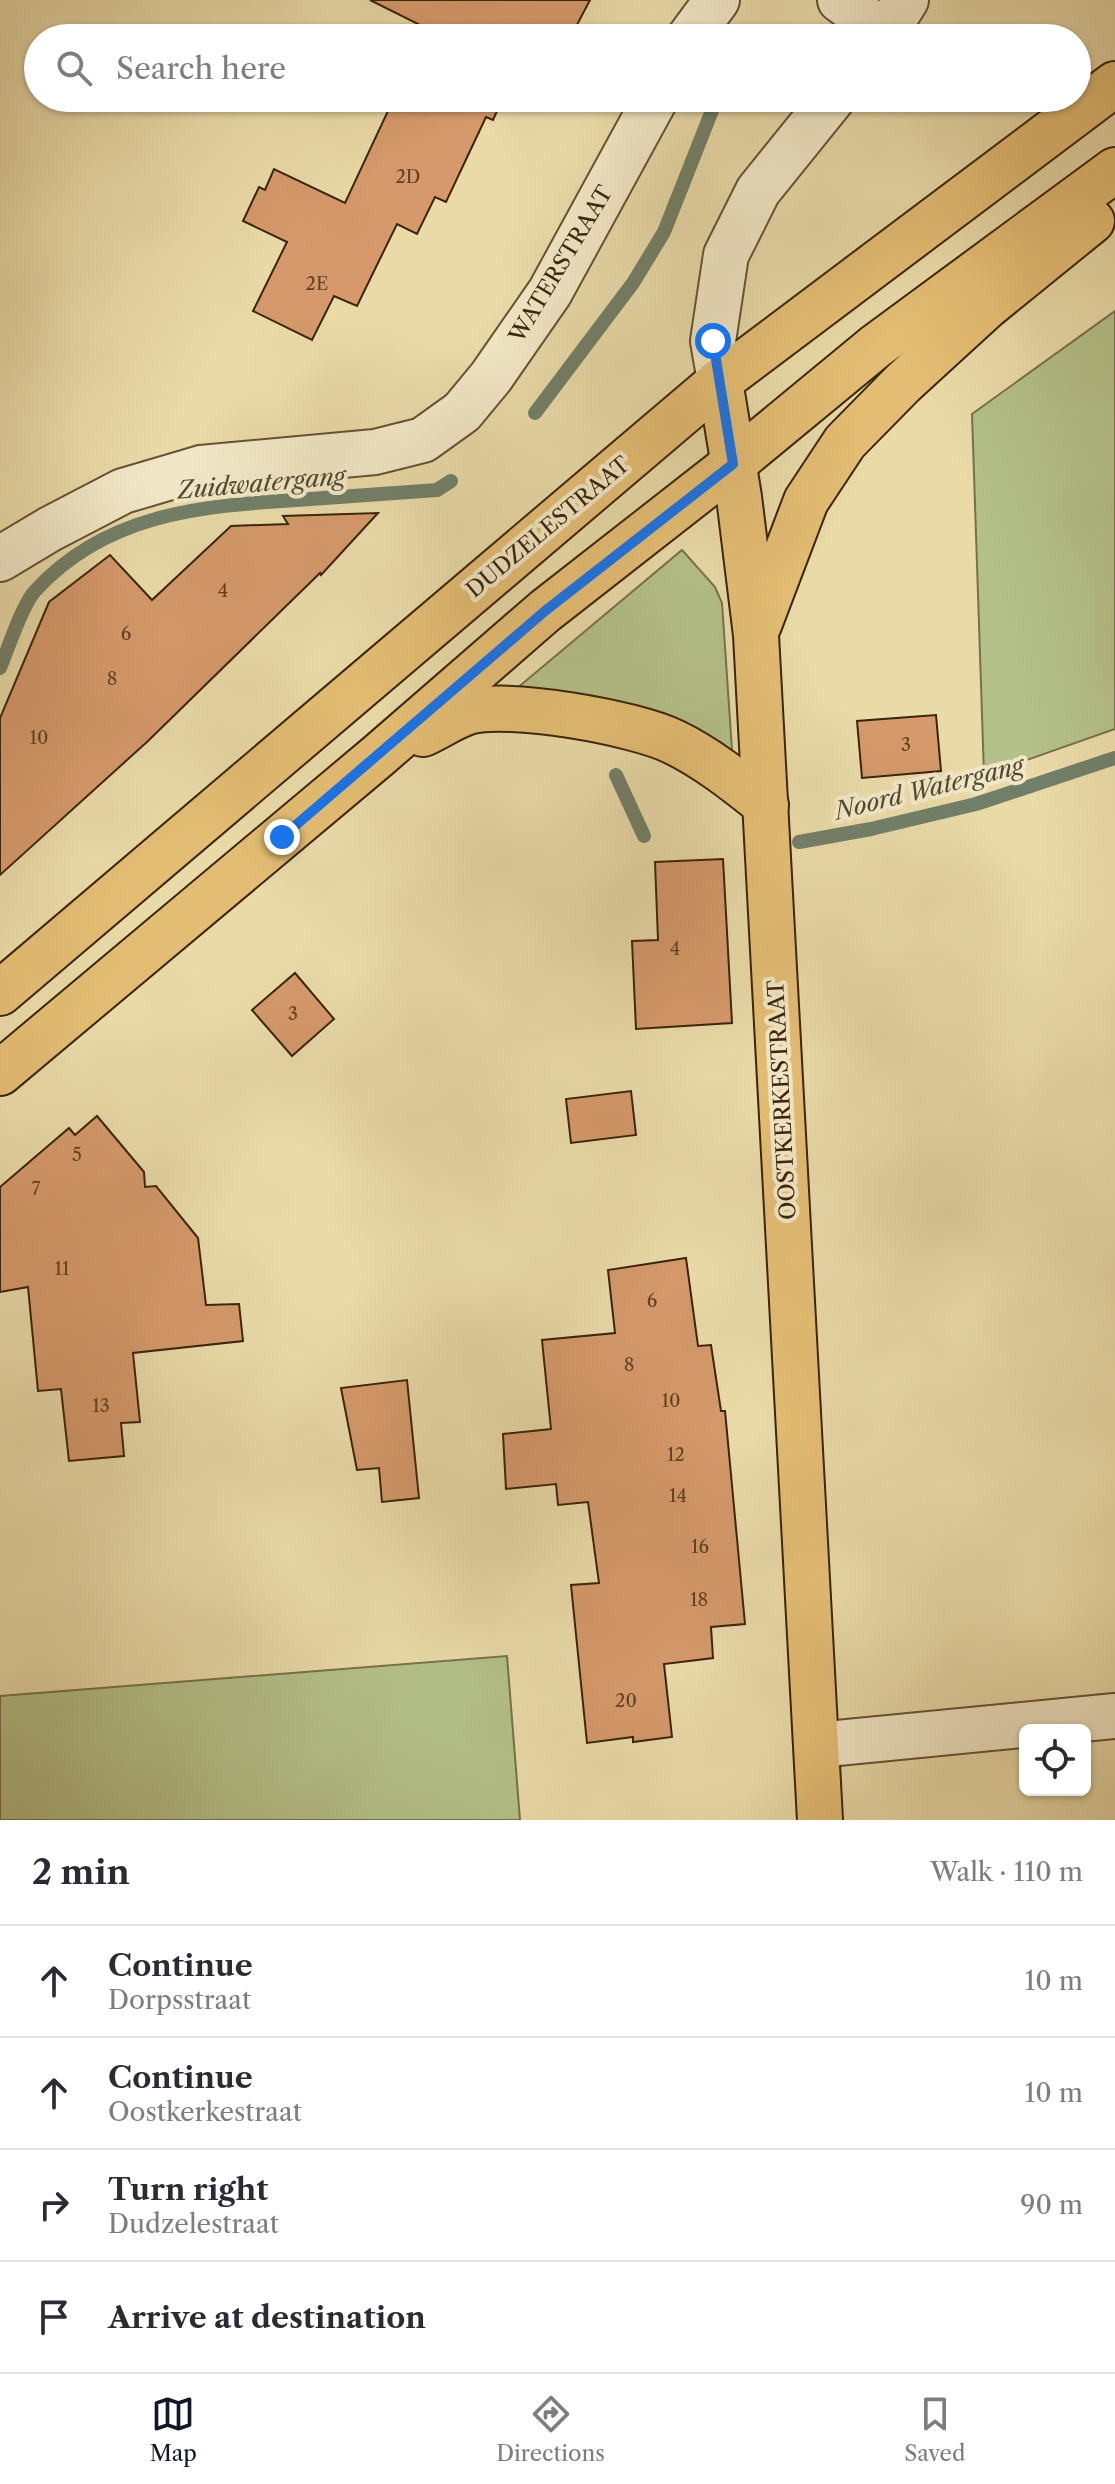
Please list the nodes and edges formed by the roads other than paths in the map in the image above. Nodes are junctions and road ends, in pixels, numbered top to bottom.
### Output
1 (717, 0) edge
2 (840, 0) edge
3 (699, 24) edge
4 (891, 24) edge
5 (1115, 84) edge
6 (1091, 102) edge
7 (648, 112) edge
8 (822, 112) edge
9 (1078, 112) edge
10 (1115, 170) edge
11 (1115, 203) edge
12 (720, 381) junction
13 (733, 464) junction
14 (0, 559) edge
15 (756, 635) junction
16 (378, 756) junction
17 (766, 805) junction
18 (0, 993) edge
19 (0, 1073) edge
20 (1115, 1716) edge
21 (817, 1745) junction
22 (820, 1820) edge

1 - 3 street
2 - 4 street
5 - 6 main road, DUDZELESTRAAT
7 - 14 street, WATERSTRAAT
8 - 12 street
9 - 12 main road, DUDZELESTRAAT
10 - 13 main road
11 - 15 main road
12 - 13 main road, OOSTKERKESTRAAT
12 - 18 main road, DUDZELESTRAAT
13 - 15 main road, OOSTKERKESTRAAT
13 - 16 main road
15 - 17 main road, OOSTKERKESTRAAT
16 - 17 main road
16 - 19 main road
17 - 21 main road, OOSTKERKESTRAAT
20 - 21 street
21 - 22 main road, OOSTKERKESTRAAT

